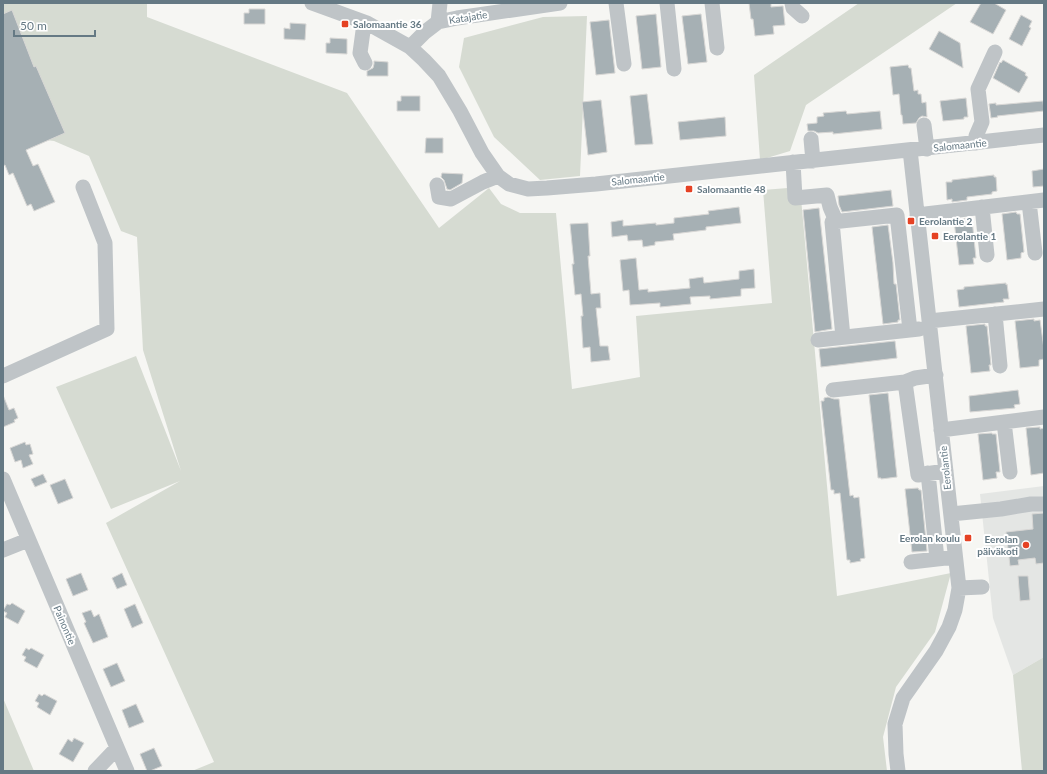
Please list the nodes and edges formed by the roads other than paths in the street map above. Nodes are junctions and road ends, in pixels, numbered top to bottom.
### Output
1 (312, 3) edge
2 (440, 3) edge
3 (560, 3) edge
4 (616, 3) edge
5 (667, 3) edge
6 (712, 3) edge
7 (792, 3) edge
8 (802, 16) dead end
9 (438, 22) junction
10 (367, 23) junction
11 (410, 47) junction
12 (717, 48) dead end
13 (995, 52) dead end
14 (365, 63) dead end
15 (624, 64) dead end
16 (674, 69) dead end
17 (924, 125) dead end
18 (1044, 135) edge
19 (812, 139) dead end
20 (976, 143) junction
21 (927, 148) junction
22 (910, 150) junction
23 (813, 161) junction
24 (793, 162) junction
25 (498, 176) junction
26 (437, 185) dead end
27 (83, 187) dead end
28 (1044, 200) edge
29 (1029, 202) junction
30 (982, 207) junction
31 (917, 214) junction
32 (898, 215) junction
33 (836, 221) junction
34 (1035, 253) dead end
35 (987, 255) dead end
36 (1044, 309) edge
37 (995, 314) junction
38 (930, 325) junction
39 (910, 330) junction
40 (843, 337) junction
41 (818, 340) dead end
42 (1000, 366) dead end
43 (936, 375) junction
44 (3, 376) edge
45 (905, 382) junction
46 (833, 390) dead end
47 (1044, 417) edge
48 (1004, 422) junction
49 (941, 430) junction
50 (946, 471) junction
51 (1010, 472) dead end
52 (928, 474) junction
53 (3, 479) edge
54 (1044, 504) edge
55 (950, 514) junction
56 (28, 540) junction
57 (3, 550) edge
58 (955, 557) junction
59 (937, 559) junction
60 (911, 562) dead end
61 (982, 587) dead end
62 (959, 588) junction
63 (117, 748) junction
64 (95, 771) edge
65 (127, 771) edge
66 (898, 771) edge

1 - 10 street, Salomaantie
2 - 9 street
3 - 9 street, Katajatie
4 - 15 street
5 - 16 street
6 - 12 street
7 - 8 street
9 - 11 street, Katajatie
10 - 11 street, Salomaantie
10 - 14 street
11 - 25 street, Salomaantie
13 - 20 street
17 - 21 street
18 - 20 street, Salomaantie
19 - 23 street
20 - 21 street, Salomaantie
21 - 22 street, Salomaantie
22 - 23 street, Salomaantie
22 - 31 street, Eerolantie
23 - 24 street, Salomaantie
24 - 25 street, Salomaantie
24 - 33 street
25 - 26 street
27 - 44 street
28 - 29 street
29 - 30 street
29 - 34 street
30 - 31 street
30 - 35 street
31 - 32 street
31 - 38 street, Eerolantie
32 - 33 street
32 - 39 street
33 - 40 street
36 - 37 street
37 - 38 street
37 - 42 street
38 - 39 street
38 - 43 street, Eerolantie
39 - 40 street
40 - 41 street
43 - 45 street
43 - 49 street, Eerolantie
45 - 46 street
45 - 52 street
47 - 48 street
48 - 49 street
48 - 51 street
49 - 50 street, Eerolantie
50 - 52 street
50 - 55 street, Eerolantie
52 - 59 street
53 - 56 street, Painontie
54 - 55 street
55 - 58 street, Eerolantie
56 - 57 street
56 - 63 street, Painontie
58 - 59 street
58 - 62 street, Eerolantie
59 - 60 street
61 - 62 street
62 - 66 street, Eerolantie
63 - 64 street
63 - 65 street, Painontie

